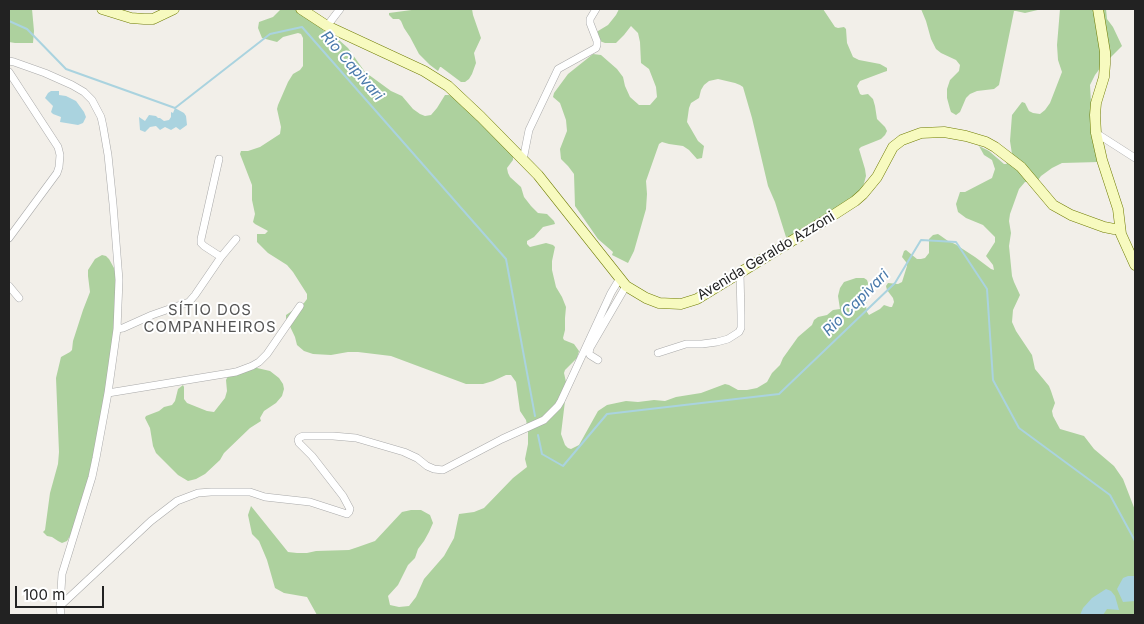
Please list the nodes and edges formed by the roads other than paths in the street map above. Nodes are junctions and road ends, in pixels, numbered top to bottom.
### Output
1 (102, 9) edge
2 (174, 9) edge
3 (301, 9) edge
4 (340, 9) edge
5 (596, 9) edge
6 (1098, 9) edge
7 (327, 26) junction
8 (9, 61) edge
9 (9, 72) edge
10 (1096, 133) junction
11 (1135, 158) edge
12 (219, 159) dead end
13 (523, 160) junction
14 (1120, 229) junction
15 (9, 238) edge
16 (236, 239) dead end
17 (221, 258) junction
18 (1135, 264) edge
19 (740, 273) junction
20 (623, 282) junction
21 (9, 286) edge
22 (19, 298) dead end
23 (300, 306) dead end
24 (117, 329) junction
25 (658, 353) dead end
26 (598, 360) dead end
27 (108, 393) junction
28 (59, 612) edge

1 - 2 street
3 - 7 street, Avenida Geraldo Azzoni
4 - 7 street
5 - 13 street
6 - 10 street
7 - 13 street, Avenida Geraldo Azzoni
8 - 24 street
9 - 15 street
10 - 11 street
10 - 14 street
12 - 17 street
13 - 20 street, Avenida Geraldo Azzoni
14 - 18 street
14 - 19 street, Avenida Geraldo Azzoni
16 - 17 street
17 - 24 street
19 - 20 street, Avenida Geraldo Azzoni
19 - 25 street
20 - 26 street
20 - 28 street
21 - 22 street
23 - 27 street
24 - 27 street
27 - 28 street

